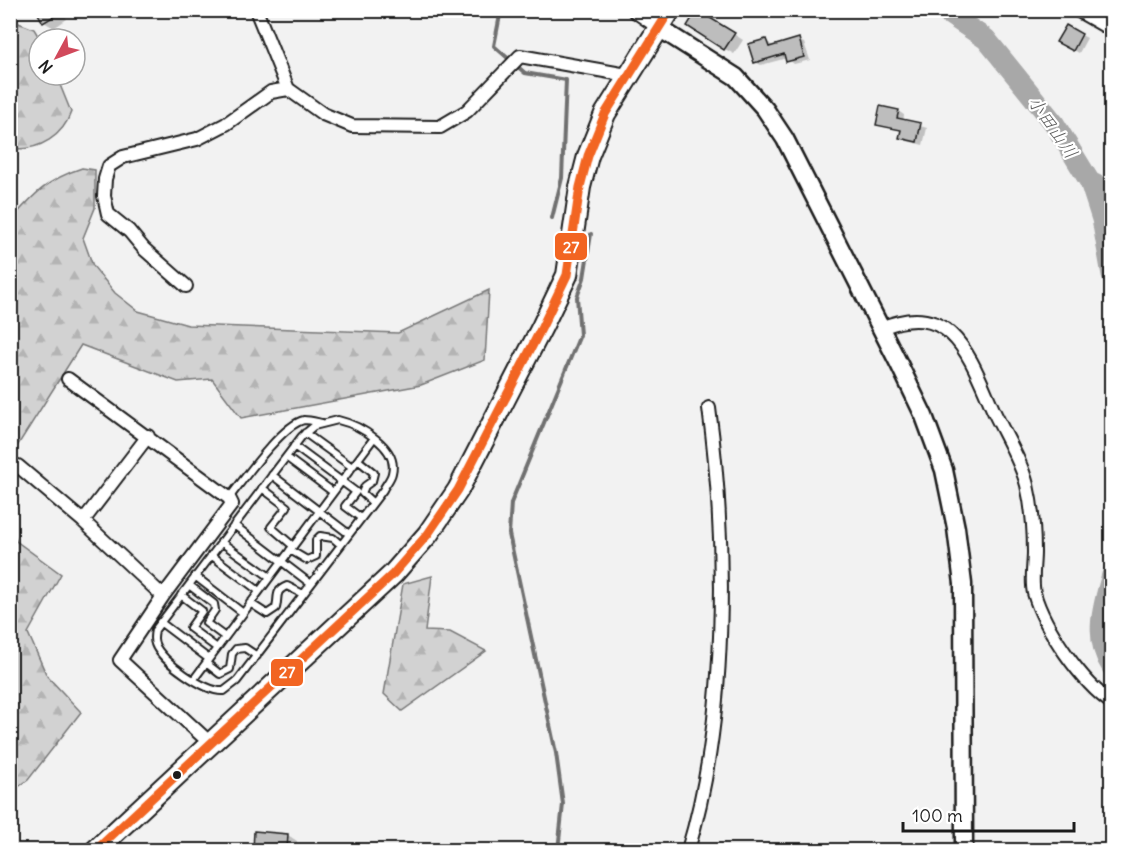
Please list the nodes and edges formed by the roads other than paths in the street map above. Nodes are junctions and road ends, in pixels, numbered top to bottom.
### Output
1 (256, 10) edge
2 (633, 10) edge
3 (670, 10) edge
4 (1077, 10) edge
5 (659, 28) junction
6 (1112, 30) edge
7 (627, 75) junction
8 (288, 89) junction
9 (186, 286) dead end
10 (881, 328) junction
11 (68, 379) dead end
12 (709, 408) dead end
13 (324, 423) junction
14 (305, 433) junction
15 (148, 436) junction
16 (374, 438) junction
17 (294, 446) junction
18 (286, 457) junction
19 (357, 460) junction
20 (18, 466) dead end
21 (352, 467) junction
22 (272, 475) junction
23 (341, 482) junction
24 (262, 488) junction
25 (333, 492) junction
26 (229, 498) junction
27 (373, 503) junction
28 (319, 511) junction
29 (361, 518) junction
30 (83, 521) junction
31 (234, 525) junction
32 (349, 534) junction
33 (221, 542) junction
34 (341, 544) junction
35 (292, 548) junction
36 (212, 555) junction
37 (282, 561) junction
38 (195, 576) junction
39 (270, 577) junction
40 (311, 584) junction
41 (189, 585) junction
42 (259, 591) junction
43 (303, 594) junction
44 (181, 595) junction
45 (163, 596) junction
46 (250, 603) junction
47 (243, 613) junction
48 (160, 622) junction
49 (225, 637) junction
50 (217, 648) junction
51 (257, 656) junction
52 (207, 661) junction
53 (194, 680) junction
54 (1112, 703) edge
55 (210, 743) junction
56 (107, 847) edge
57 (688, 850) edge
58 (964, 850) edge

1 - 8 street
2 - 5 street
3 - 5 main road
4 - 6 street
5 - 7 main road
5 - 10 street
7 - 8 street
7 - 55 main road
8 - 9 street
10 - 54 street
10 - 58 street
11 - 15 street
12 - 57 street
13 - 14 lane
13 - 16 lane
13 - 26 lane
14 - 17 lane
14 - 21 lane
15 - 26 street
15 - 30 street
16 - 19 lane
16 - 27 lane
17 - 18 lane
17 - 23 lane
18 - 22 lane
18 - 25 lane
19 - 21 lane
19 - 27 lane
20 - 30 street
21 - 23 lane
22 - 24 lane
22 - 28 lane
23 - 25 lane
23 - 29 lane
24 - 31 lane
24 - 35 lane
25 - 28 lane
26 - 45 street
27 - 29 lane
28 - 32 lane
28 - 35 lane
29 - 32 lane
30 - 45 street
31 - 33 lane
31 - 37 lane
32 - 34 lane
33 - 36 lane
33 - 39 lane
34 - 35 lane
34 - 40 lane
35 - 37 lane
36 - 38 lane
36 - 42 lane
37 - 39 lane
37 - 40 lane
38 - 41 lane
38 - 47 lane
39 - 42 lane
40 - 43 lane
41 - 44 lane
41 - 49 lane
42 - 46 lane
43 - 46 lane
43 - 51 lane
44 - 48 lane
44 - 50 lane
45 - 55 street
46 - 47 lane
47 - 49 lane
48 - 52 lane
48 - 53 lane
49 - 50 lane
50 - 52 lane
51 - 52 lane
51 - 53 lane
52 - 53 lane
55 - 56 main road

